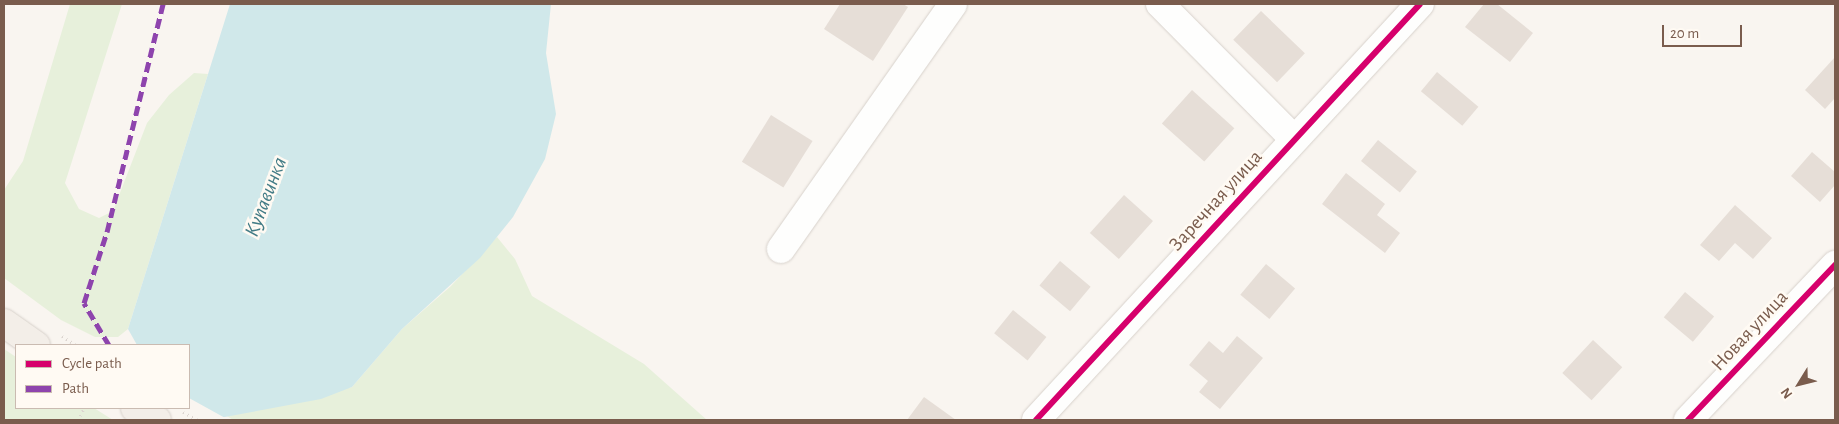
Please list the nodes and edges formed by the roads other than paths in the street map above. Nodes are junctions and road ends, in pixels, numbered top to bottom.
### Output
1 (953, 4) edge
2 (1160, 4) edge
3 (1420, 4) edge
4 (1294, 139) junction
5 (781, 249) dead end
6 (1835, 265) edge
7 (4, 323) edge
8 (35, 344) edge
9 (137, 409) edge
10 (157, 420) edge
11 (1036, 420) edge
12 (1688, 420) edge

1 - 5 street
2 - 4 street
3 - 4 street, Заречная улица
4 - 11 street, Заречная улица
6 - 12 street, Новая улица
7 - 8 main road
9 - 10 main road

